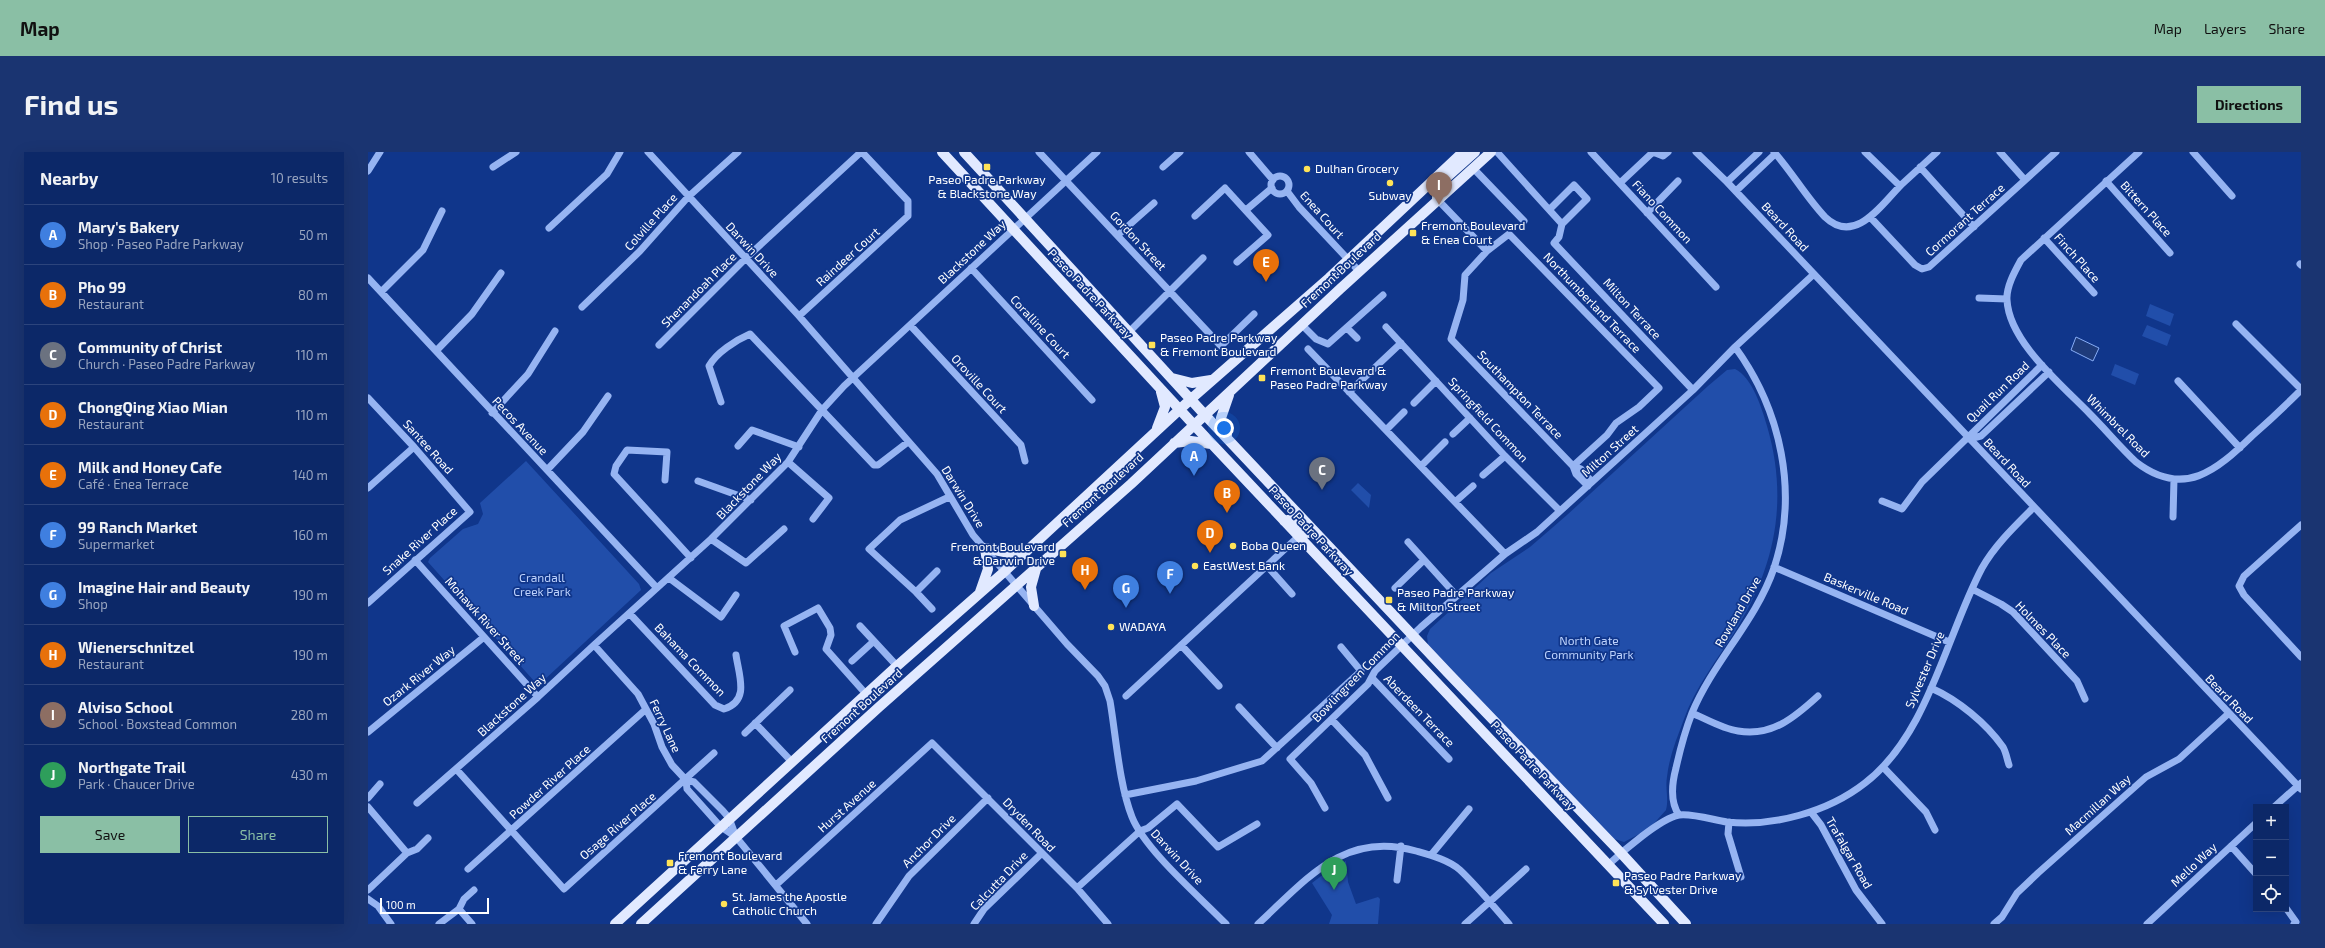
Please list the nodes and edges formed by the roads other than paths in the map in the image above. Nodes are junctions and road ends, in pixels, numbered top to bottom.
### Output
1 (380, 152) edge
2 (516, 152) edge
3 (620, 152) edge
4 (648, 152) edge
5 (738, 152) edge
6 (861, 152) edge
7 (942, 152) edge
8 (964, 152) edge
9 (1039, 152) edge
10 (1097, 152) edge
11 (1180, 152) edge
12 (1249, 152) edge
13 (1463, 152) edge
14 (1475, 152) edge
15 (1491, 152) edge
16 (1497, 152) edge
17 (1591, 152) edge
18 (1653, 152) edge
19 (1668, 152) edge
20 (1696, 152) edge
21 (1759, 152) edge
22 (1865, 152) edge
23 (1937, 152) edge
24 (2000, 152) edge
25 (2056, 152) edge
26 (2139, 152) edge
27 (2193, 152) edge
28 (1774, 153) edge
29 (371, 158) edge
30 (493, 167) dead end
31 (1163, 167) dead end
32 (1920, 167) junction
33 (1473, 168) junction
34 (368, 171) edge
35 (1273, 180) junction
36 (2025, 180) junction
37 (1066, 181) junction
38 (1678, 181) dead end
39 (2106, 181) junction
40 (1727, 182) junction
41 (1620, 183) junction
42 (1900, 186) junction
43 (1272, 188) junction
44 (1287, 191) junction
45 (1736, 191) junction
46 (2232, 196) dead end
47 (688, 198) junction
48 (1437, 199) junction
49 (1154, 203) dead end
50 (1550, 209) junction
51 (1246, 210) junction
52 (442, 211) dead end
53 (1647, 212) junction
54 (1195, 216) dead end
55 (1026, 218) junction
56 (1871, 218) junction
57 (1524, 221) dead end
58 (1562, 224) junction
59 (1974, 227) junction
60 (549, 228) dead end
61 (1013, 230) junction
62 (1118, 235) junction
63 (2044, 238) junction
64 (1487, 251) junction
65 (2170, 252) dead end
66 (1203, 258) dead end
67 (745, 259) junction
68 (1348, 260) junction
69 (1237, 262) dead end
70 (971, 268) junction
71 (1358, 271) junction
72 (501, 273) dead end
73 (1814, 274) junction
74 (368, 278) edge
75 (1716, 287) dead end
76 (381, 292) junction
77 (1169, 292) junction
78 (2094, 294) dead end
79 (1383, 295) dead end
80 (1979, 298) dead end
81 (2007, 299) junction
82 (582, 307) dead end
83 (1254, 314) dead end
84 (799, 316) junction
85 (1301, 324) junction
86 (2236, 324) dead end
87 (910, 325) junction
88 (1386, 327) dead end
89 (1347, 328) junction
90 (555, 331) dead end
91 (1130, 331) junction
92 (1357, 338) dead end
93 (1401, 343) junction
94 (659, 345) dead end
95 (1734, 347) junction
96 (1308, 349) dead end
97 (437, 350) junction
98 (2042, 365) junction
99 (2049, 372) junction
100 (852, 378) junction
101 (1172, 378) junction
102 (1213, 380) junction
103 (2178, 381) dead end
104 (1436, 382) junction
105 (1160, 389) junction
106 (1693, 390) junction
107 (2301, 390) edge
108 (1230, 391) junction
109 (1349, 392) junction
110 (608, 396) dead end
111 (368, 398) edge
112 (1191, 399) junction
113 (1092, 400) dead end
114 (721, 402) dead end
115 (1414, 403) dead end
116 (822, 410) junction
117 (1180, 410) junction
118 (1404, 412) dead end
119 (492, 413) junction
120 (1205, 415) junction
121 (1470, 418) junction
122 (1194, 425) junction
123 (1386, 430) junction
124 (1155, 433) junction
125 (1453, 434) dead end
126 (1228, 439) junction
127 (1969, 439) junction
128 (908, 442) junction
129 (1445, 442) dead end
130 (1174, 443) junction
131 (1211, 444) junction
132 (738, 446) dead end
133 (414, 447) junction
134 (799, 447) junction
135 (2240, 448) junction
136 (1505, 456) junction
137 (1025, 461) dead end
138 (788, 462) junction
139 (1421, 466) junction
140 (1572, 466) junction
141 (547, 470) junction
142 (1483, 475) dead end
143 (2174, 479) junction
144 (665, 480) dead end
145 (698, 481) dead end
146 (1590, 484) junction
147 (1473, 486) dead end
148 (368, 488) edge
149 (949, 497) junction
150 (751, 500) junction
151 (1882, 501) dead end
152 (1455, 502) junction
153 (2033, 508) junction
154 (1560, 511) junction
155 (470, 512) joint
156 (2173, 517) dead end
157 (813, 519) dead end
158 (1284, 521) junction
159 (2301, 524) edge
160 (784, 529) dead end
161 (1299, 536) junction
162 (711, 539) junction
163 (1408, 542) dead end
164 (985, 548) junction
165 (1334, 550) junction
166 (1026, 551) junction
167 (1505, 554) junction
168 (691, 558) junction
169 (416, 560) junction
170 (1424, 560) junction
171 (1267, 566) junction
172 (1774, 567) junction
173 (1036, 569) junction
174 (937, 571) dead end
175 (1004, 572) junction
176 (669, 578) junction
177 (1017, 587) junction
178 (657, 588) junction
179 (1395, 588) dead end
180 (1972, 589) junction
181 (916, 592) junction
182 (1292, 594) dead end
183 (736, 595) dead end
184 (978, 595) junction
185 (1456, 595) junction
186 (368, 603) edge
187 (1034, 606) junction
188 (932, 609) dead end
189 (630, 614) junction
190 (860, 626) dead end
191 (1412, 635) junction
192 (484, 637) junction
193 (874, 641) junction
194 (1949, 642) junction
195 (594, 645) junction
196 (1181, 645) junction
197 (1401, 645) junction
198 (1341, 647) dead end
199 (795, 652) dead end
200 (736, 655) dead end
201 (2301, 656) edge
202 (852, 661) dead end
203 (898, 666) junction
204 (1372, 678) junction
205 (1219, 686) dead end
206 (1931, 688) junction
207 (790, 690) dead end
208 (866, 694) junction
209 (1126, 696) dead end
210 (1818, 696) dead end
211 (538, 697) junction
212 (2085, 699) dead end
213 (1239, 707) dead end
214 (645, 710) junction
215 (1692, 713) junction
216 (2228, 714) junction
217 (1332, 720) junction
218 (756, 723) junction
219 (368, 732) edge
220 (745, 733) dead end
221 (932, 743) joint
222 (1277, 748) junction
223 (714, 753) dead end
224 (1449, 760) dead end
225 (792, 762) junction
226 (2009, 765) dead end
227 (1883, 767) junction
228 (457, 770) junction
229 (686, 780) junction
230 (380, 784) dead end
231 (2300, 786) edge
232 (1125, 794) junction
233 (368, 798) edge
234 (988, 798) junction
235 (1388, 798) dead end
236 (417, 803) dead end
237 (2278, 804) edge
238 (368, 807) edge
239 (1325, 808) dead end
240 (1469, 809) dead end
241 (1811, 812) junction
242 (1678, 815) junction
243 (729, 818) junction
244 (1729, 822) junction
245 (1257, 824) dead end
246 (720, 826) junction
247 (2253, 826) edge
248 (1935, 830) dead end
249 (1140, 831) junction
250 (511, 832) junction
251 (736, 837) junction
252 (428, 838) dead end
253 (1400, 846) junction
254 (2231, 846) junction
255 (407, 853) junction
256 (1042, 853) junction
257 (1621, 853) junction
258 (1431, 855) junction
259 (1609, 864) junction
260 (468, 869) dead end
261 (1526, 869) dead end
262 (2253, 871) edge
263 (1741, 877) dead end
264 (1397, 880) dead end
265 (776, 885) junction
266 (1077, 888) junction
267 (368, 890) edge
268 (474, 890) dead end
269 (368, 899) edge
270 (1489, 902) junction
271 (459, 909) junction
272 (2289, 912) edge
273 (386, 922) edge
274 (1105, 923) edge
275 (439, 924) edge
276 (472, 924) edge
277 (614, 924) edge
278 (641, 924) edge
279 (807, 924) edge
280 (876, 924) edge
281 (974, 924) edge
282 (1226, 924) edge
283 (1258, 924) edge
284 (1465, 924) edge
285 (1509, 924) edge
286 (1664, 924) edge
287 (1686, 924) edge
288 (1882, 924) edge
289 (1994, 924) edge
290 (2147, 924) edge
291 (2294, 924) edge

1 - 29 street
2 - 30 street
3 - 60 street
4 - 47 street, Darwin Drive
5 - 47 street, Colville Place
6 - 67 street, Shenandoah Place
6 - 84 street, Raindeer Court
7 - 61 main road, Paseo Padre Parkway
8 - 55 main road, Paseo Padre Parkway
9 - 37 street, Gordon Street
10 - 37 street, Blackstone Way
11 - 31 street
12 - 35 street
13 - 68 main road, Fremont Boulevard
14 - 48 main road
15 - 33 main road, Fremont Boulevard
16 - 50 street
17 - 41 street, Fiano Common
18 - 19 street
18 - 41 street
20 - 40 street, Beard Road
21 - 40 street
22 - 42 street
23 - 32 street
24 - 36 street
25 - 36 street, Cormorant Terrace
26 - 39 street, Quail Run Road
27 - 46 street
28 - 45 street
28 - 56 street
29 - 34 street
32 - 42 street
32 - 59 street
33 - 48 main road, Fremont Boulevard
33 - 57 street
35 - 43 street
35 - 44 street, Enea Court
36 - 59 street, Cormorant Terrace
37 - 55 street, Blackstone Way
37 - 62 street, Gordon Street
38 - 53 street
39 - 63 street, Quail Run Road
39 - 65 street, Bittern Place
40 - 45 street, Beard Road
41 - 53 street, Fiano Common
42 - 56 street
43 - 44 street, Enea Court
43 - 51 street
44 - 68 street, Enea Court
45 - 73 street, Beard Road
47 - 67 street, Darwin Drive
47 - 82 street, Colville Place
48 - 64 street
48 - 71 main road, Fremont Boulevard
49 - 62 street
50 - 58 street
50 - 58 street
51 - 54 street
51 - 69 street
52 - 76 street
53 - 75 street, Fiano Common
55 - 61 street, Blackstone Way
55 - 91 main road, Paseo Padre Parkway
56 - 59 street, Cormorant Terrace
58 - 106 street, Milton Terrace
61 - 70 street, Blackstone Way
61 - 105 main road, Paseo Padre Parkway
62 - 77 street, Gordon Street
63 - 78 street, Finch Place
63 - 81 street, Quail Run Road
64 - 140 street, Southampton Terrace
64 - 140 street, Northumberland Terrace
66 - 77 street
67 - 84 street, Darwin Drive
67 - 94 street, Shenandoah Place
68 - 71 street, Enea Court
68 - 102 main road, Fremont Boulevard
70 - 87 street, Blackstone Way
70 - 113 street, Coralline Court
71 - 85 main road, Fremont Boulevard
72 - 97 street
73 - 95 street, Milton Street
73 - 127 street, Beard Road
74 - 76 street, Pecos Avenue
76 - 97 street, Pecos Avenue
77 - 83 street, Gordon Street
77 - 91 street
79 - 89 street
80 - 81 street
81 - 98 street, Quail Run Road
84 - 100 street, Darwin Drive
85 - 89 street
85 - 108 main road, Fremont Boulevard
86 - 107 street
87 - 100 street, Blackstone Way
87 - 137 street, Oroville Court
88 - 93 street, Springfield Common
89 - 92 street
90 - 119 street
91 - 101 main road, Paseo Padre Parkway
93 - 104 street, Springfield Common
93 - 109 street
95 - 106 street, Milton Street
95 - 172 street, Rowland Drive
96 - 109 street
97 - 119 street, Pecos Avenue
98 - 99 street, Whimbrel Road
98 - 127 street, Quail Run Road
99 - 127 street, Quail Run Road
99 - 143 street, Whimbrel Road
100 - 116 street, Blackstone Way
100 - 128 street, Darwin Drive
101 - 102 main road
101 - 112 main road, Paseo Padre Parkway
102 - 112 main road, Fremont Boulevard
103 - 135 street
104 - 115 street
104 - 121 street, Springfield Common
105 - 117 main road, Paseo Padre Parkway
105 - 124 main road
106 - 146 street, Milton Street
107 - 135 street, Whimbrel Road
108 - 120 main road, Fremont Boulevard
108 - 126 main road
109 - 123 street
110 - 141 street
111 - 133 street, Santee Road
112 - 117 main road, Fremont Boulevard
112 - 120 main road, Paseo Padre Parkway
114 - 116 street
116 - 128 street
116 - 134 street, Blackstone Way
117 - 122 main road, Paseo Padre Parkway
117 - 124 main road, Fremont Boulevard
118 - 123 street
119 - 141 street, Pecos Avenue
120 - 122 main road, Fremont Boulevard
120 - 126 main road, Paseo Padre Parkway
121 - 125 street
121 - 136 street, Springfield Common
122 - 130 main road, Fremont Boulevard
122 - 131 main road, Paseo Padre Parkway
123 - 139 street
124 - 166 main road, Fremont Boulevard
126 - 165 main road, Paseo Padre Parkway
127 - 151 street
127 - 153 street, Beard Road
128 - 149 street, Darwin Drive
129 - 139 street
130 - 131 main road
130 - 173 main road, Fremont Boulevard
131 - 158 main road, Paseo Padre Parkway
132 - 134 street
133 - 148 street
133 - 155 street, Santee Road
134 - 138 street, Blackstone Way
135 - 143 street, Whimbrel Road
136 - 142 street
136 - 154 street, Springfield Common
138 - 150 street, Blackstone Way
138 - 157 street
139 - 152 street
140 - 146 street, Southampton Terrace
141 - 178 street, Pecos Avenue
143 - 156 street
144 - 168 street
145 - 150 street
146 - 154 street, Milton Street
147 - 152 street
149 - 164 street, Darwin Drive
149 - 181 street
150 - 162 street, Blackstone Way
152 - 167 street
153 - 180 street, Sylvester Drive
153 - 216 street, Beard Road
154 - 167 street, Milton Street
155 - 169 street, Snake River Place
158 - 161 main road, Paseo Padre Parkway
158 - 165 main road
159 - 201 street
160 - 162 street
161 - 171 street
161 - 197 main road, Paseo Padre Parkway
162 - 168 street, Blackstone Way
163 - 170 street
164 - 166 main road
164 - 175 street, Darwin Drive
164 - 184 main road
165 - 191 main road, Paseo Padre Parkway
166 - 175 main road, Fremont Boulevard
167 - 185 street, Milton Street
168 - 176 street, Blackstone Way
169 - 186 street, Snake River Place
169 - 192 street, Mohawk River Street
170 - 179 street
170 - 185 street
171 - 182 street
171 - 196 street
172 - 194 street, Baskerville Road
172 - 215 street, Rowland Drive
173 - 177 main road, Fremont Boulevard
173 - 187 main road
174 - 181 street
175 - 177 street, Darwin Drive
175 - 184 main road, Fremont Boulevard
176 - 178 street, Blackstone Way
176 - 183 street
177 - 187 street, Darwin Drive
177 - 251 main road, Fremont Boulevard
178 - 189 street, Blackstone Way
180 - 194 street, Sylvester Drive
180 - 212 street, Holmes Place
181 - 188 street
184 - 203 main road, Fremont Boulevard
185 - 191 street, Milton Street
187 - 232 street, Darwin Drive
189 - 195 street, Blackstone Way
189 - 200 street, Bahama Common
190 - 193 street
191 - 197 street, Bowlingreen Common
191 - 257 main road, Paseo Padre Parkway
192 - 211 street, Mohawk River Street
192 - 219 street, Ozark River Way
193 - 202 street
193 - 203 street
194 - 206 street, Sylvester Drive
195 - 211 street, Blackstone Way
195 - 214 street, Ferry Lane
196 - 205 street
196 - 209 street
197 - 204 street, Bowlingreen Common
197 - 259 main road, Paseo Padre Parkway
198 - 222 street
199 - 208 street
203 - 208 main road, Fremont Boulevard
204 - 217 street, Bowlingreen Common
204 - 224 street, Aberdeen Terrace
206 - 226 street
206 - 227 street, Sylvester Drive
207 - 218 street
208 - 225 main road, Fremont Boulevard
210 - 215 street
211 - 228 street, Blackstone Way
213 - 222 street
214 - 229 street, Ferry Lane
214 - 250 street, Powder River Place
215 - 242 street, Rowland Drive
216 - 231 street, Beard Road
216 - 289 street, Macmillan Way
217 - 235 street
217 - 239 street, Bowlingreen Common
218 - 220 street
218 - 225 street
221 - 234 street, Dryden Road
221 - 265 street, Hurst Avenue
222 - 232 street
223 - 229 street, Osage River Place
225 - 243 main road, Fremont Boulevard
227 - 241 street, Sylvester Drive
227 - 248 street
228 - 236 street, Blackstone Way
228 - 250 street
229 - 243 street, Ferry Lane
229 - 246 street, Ferry Lane
229 - 250 street, Osage River Place
230 - 233 street
231 - 237 street
232 - 249 street, Darwin Drive
234 - 256 street, Dryden Road
234 - 280 street, Anchor Drive
238 - 255 street
240 - 258 street
241 - 244 street, Sylvester Drive
241 - 288 street, Trafalgar Road
242 - 244 street, Sylvester Drive
242 - 257 street
243 - 246 main road, Fremont Boulevard
243 - 251 street, Ferry Lane
244 - 263 street
245 - 249 street
246 - 251 street, Ferry Lane
246 - 277 main road, Fremont Boulevard
247 - 254 street, Mello Way
249 - 266 street
249 - 282 street, Darwin Drive
250 - 260 street, Powder River Place
251 - 265 street, Ferry Lane
251 - 278 main road, Fremont Boulevard
252 - 255 street
253 - 258 street
253 - 264 street
253 - 283 street
254 - 262 street
254 - 290 street, Mello Way
255 - 267 street
256 - 266 street, Dryden Road
256 - 281 street, Calcutta Drive
257 - 259 street
257 - 287 main road, Paseo Padre Parkway
258 - 270 street
259 - 286 main road, Paseo Padre Parkway
261 - 270 street
265 - 279 street, Ferry Lane
266 - 274 street, Dryden Road
268 - 271 street
269 - 273 street
270 - 284 street
270 - 285 street
271 - 275 street
271 - 276 street
272 - 291 street

